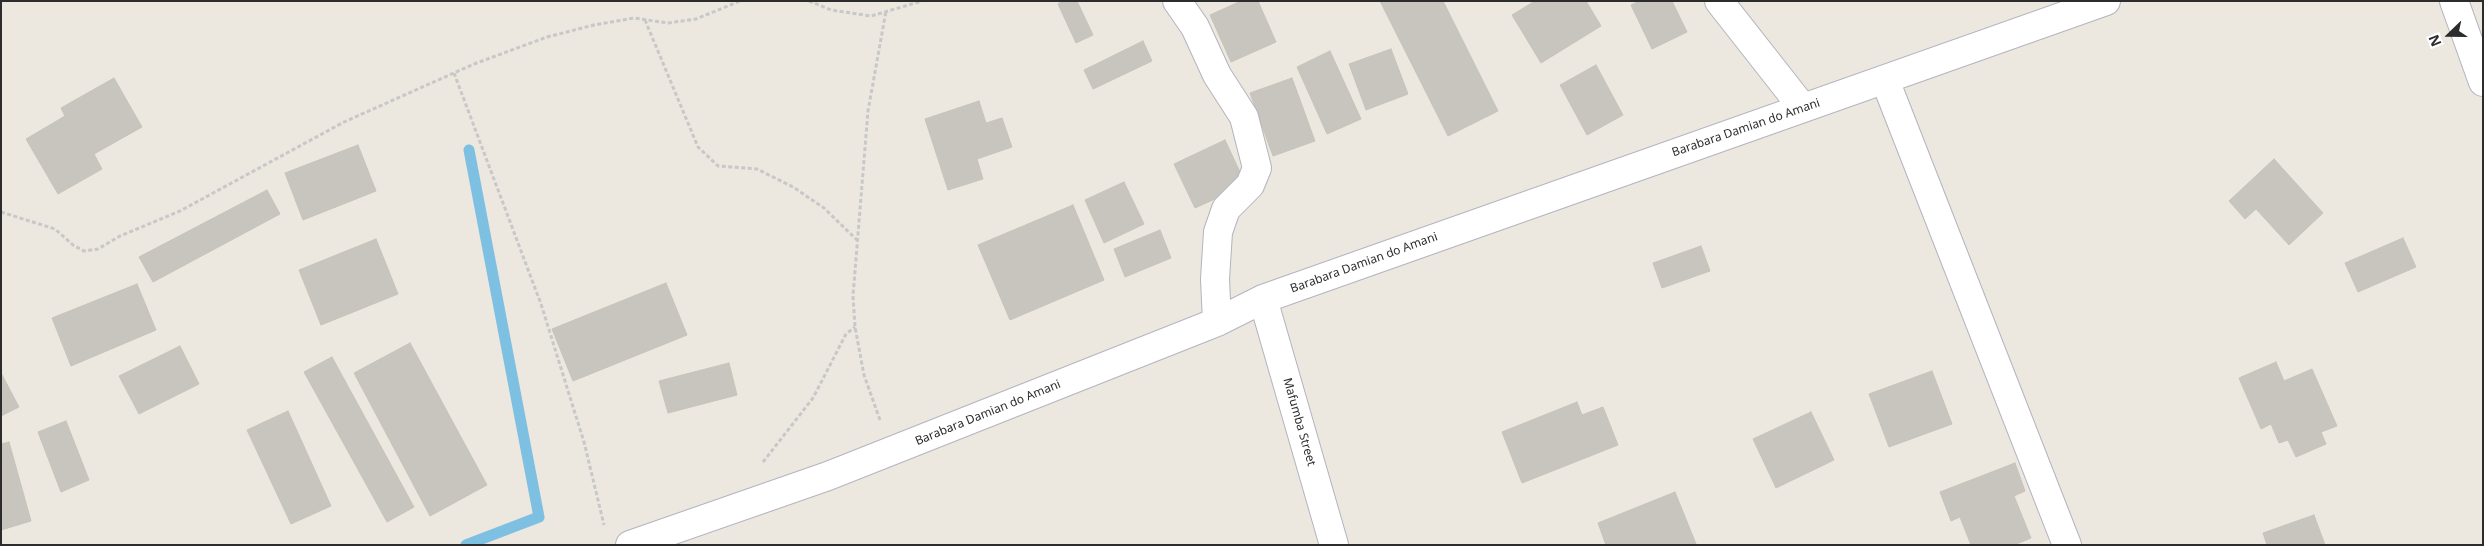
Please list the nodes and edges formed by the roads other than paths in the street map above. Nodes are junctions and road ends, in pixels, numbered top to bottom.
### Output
1 (1177, 1) edge
2 (1719, 1) edge
3 (2106, 1) edge
4 (2454, 1) edge
5 (1885, 80) junction
6 (2483, 82) edge
7 (1803, 108) junction
8 (1263, 299) junction
9 (1217, 322) junction
10 (630, 545) edge
11 (1334, 545) edge
12 (2067, 545) edge

1 - 9 street
2 - 7 street
3 - 5 street, Barabara Damian do Amani
4 - 6 street
5 - 7 street, Barabara Damian do Amani
5 - 12 street
7 - 8 street, Barabara Damian do Amani
8 - 9 street, Barabara Damian do Amani
8 - 11 street, Mafumba Street
9 - 10 street, Barabara Damian do Amani

